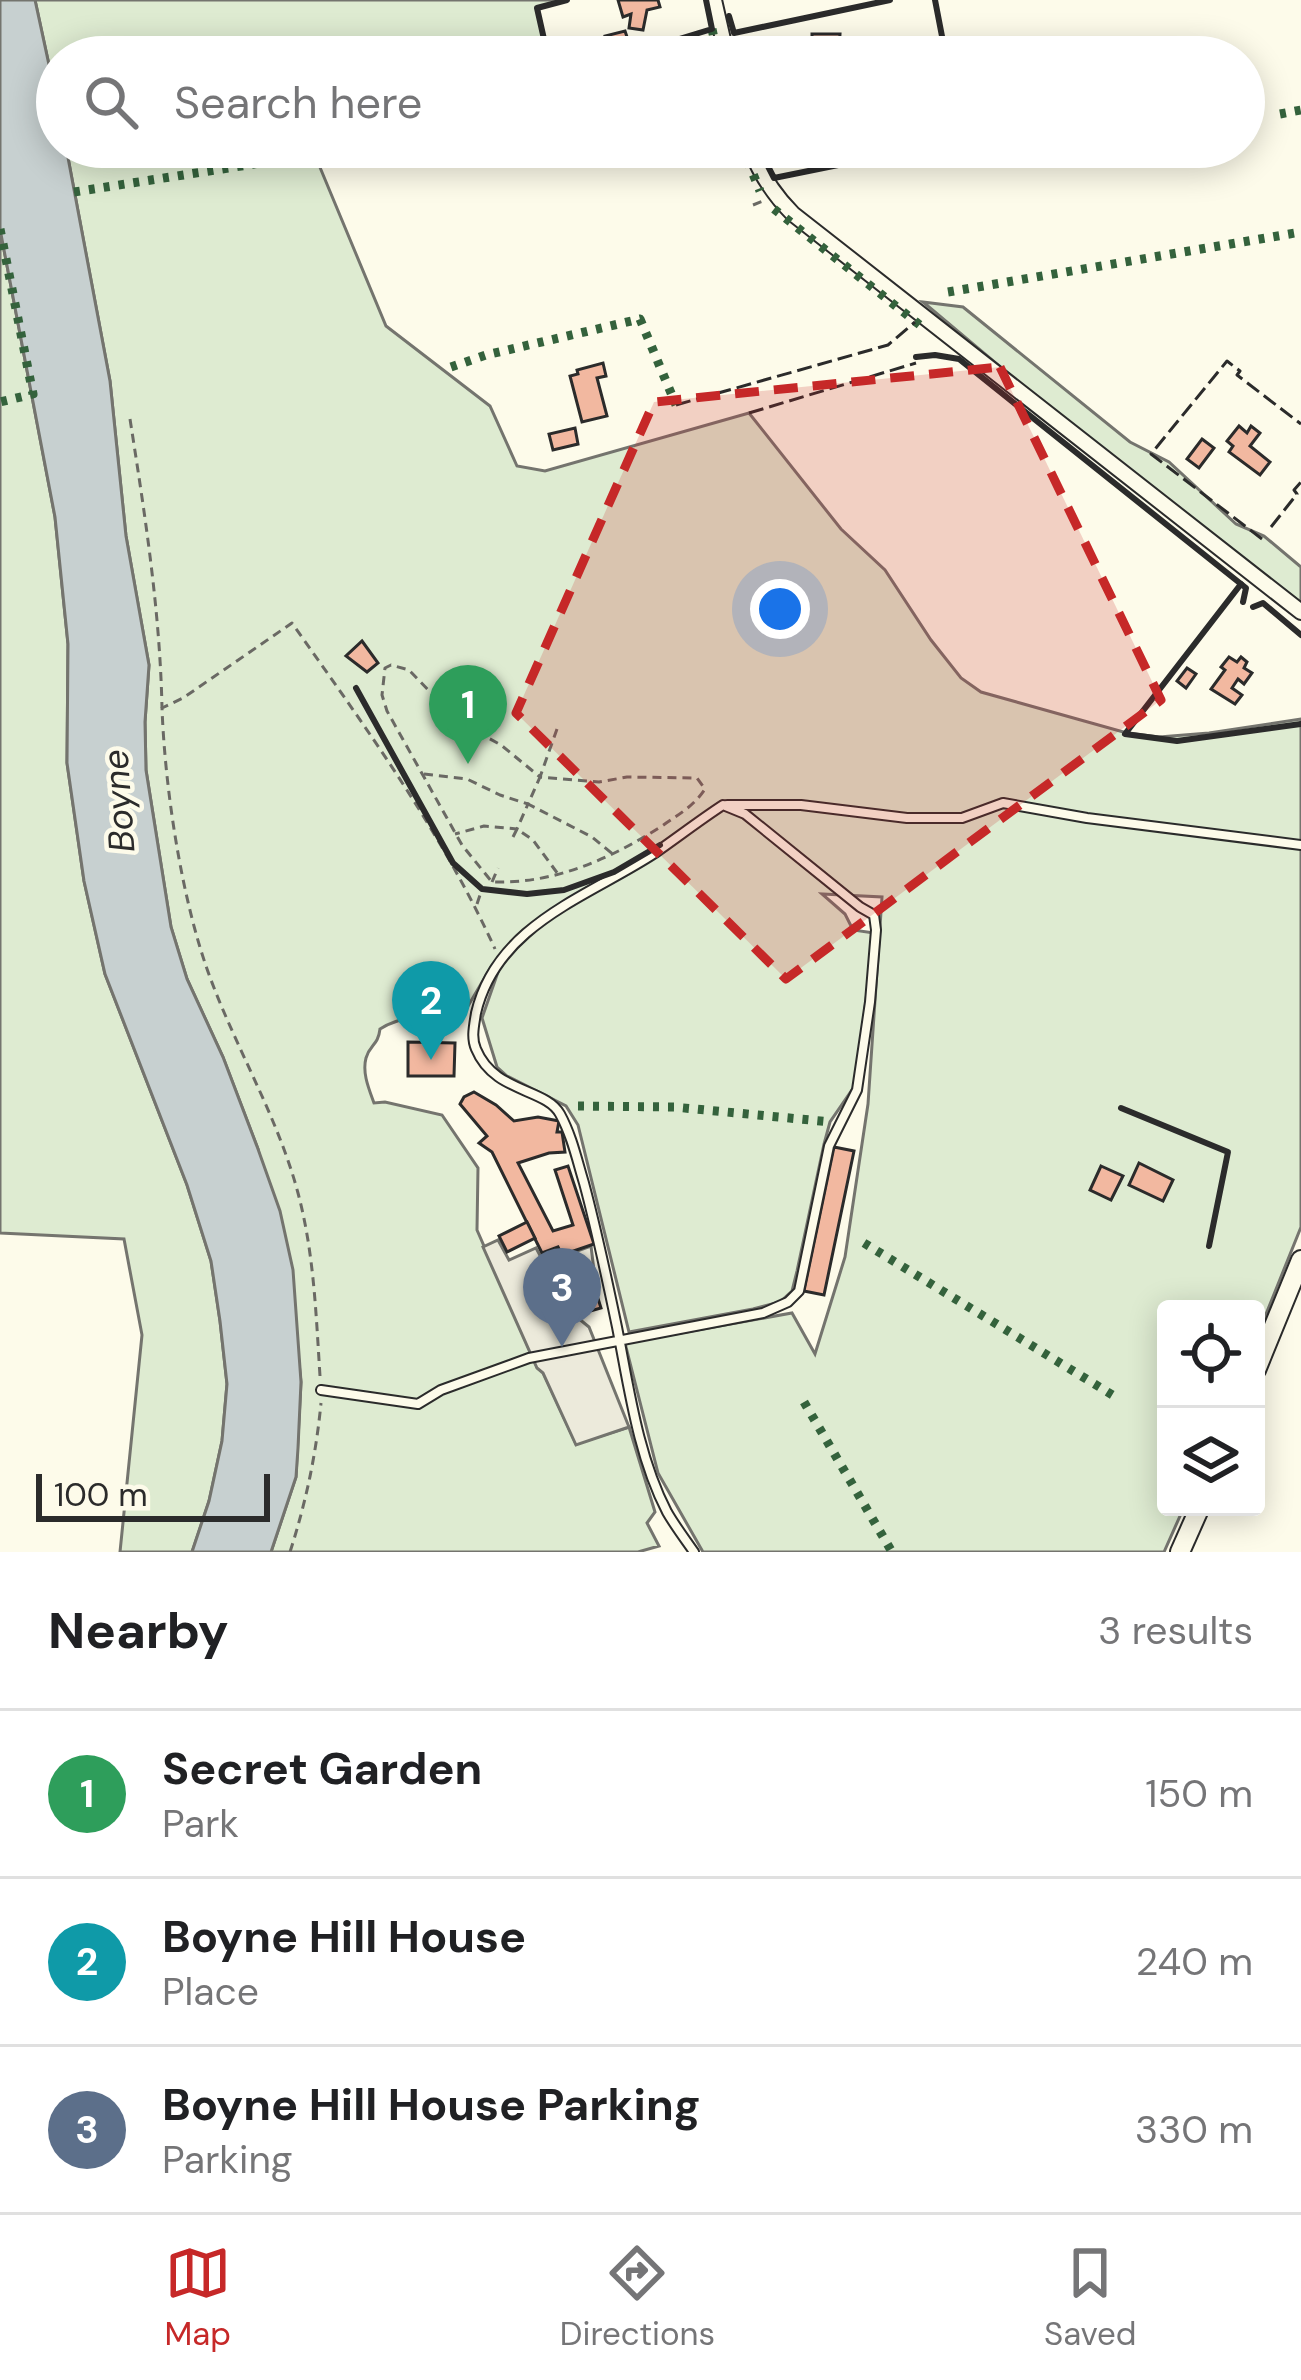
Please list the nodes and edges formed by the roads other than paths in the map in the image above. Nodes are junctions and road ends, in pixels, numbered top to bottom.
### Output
1 (715, 0) edge
2 (723, 36) edge
3 (759, 168) edge
4 (1301, 612) edge
5 (723, 806) junction
6 (1301, 845) edge
7 (1301, 1260) edge
8 (619, 1341) junction
9 (1265, 1348) edge
10 (321, 1390) road end
11 (1196, 1516) edge
12 (694, 1552) edge
13 (1180, 1552) edge

1 - 2 street
3 - 4 street
5 - 6 lane
5 - 8 lane
5 - 8 lane
7 - 9 street
8 - 10 lane
8 - 12 lane
11 - 13 street

